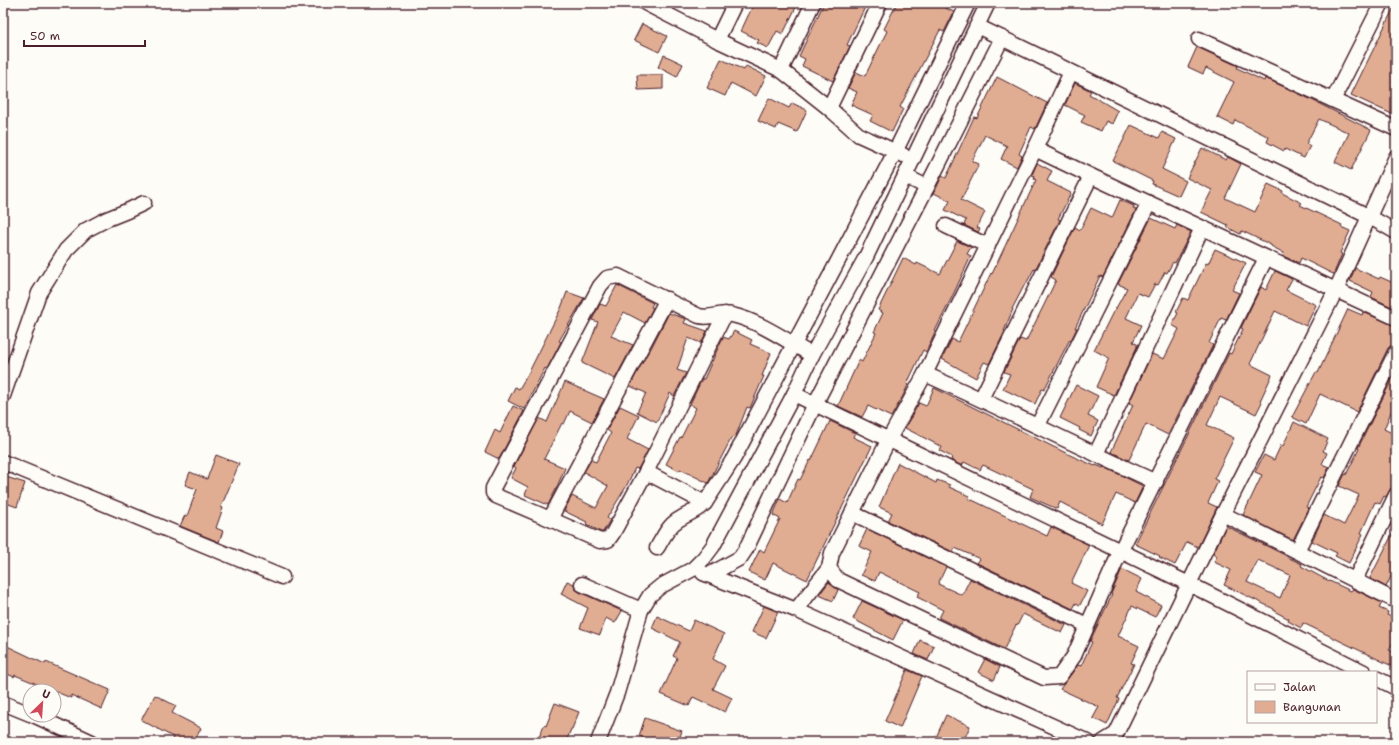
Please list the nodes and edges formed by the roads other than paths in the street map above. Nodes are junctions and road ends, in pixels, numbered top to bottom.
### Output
1 (645, 3) edge
2 (735, 3) edge
3 (813, 3) edge
4 (880, 3) edge
5 (968, 3) edge
6 (988, 3) edge
7 (1382, 3) edge
8 (977, 26) junction
9 (952, 36) junction
10 (1002, 38) junction
11 (1199, 39) dead end
12 (717, 40) junction
13 (969, 43) junction
14 (781, 70) junction
15 (1071, 72) junction
16 (1333, 100) junction
17 (829, 108) junction
18 (1396, 129) edge
19 (1035, 149) junction
20 (894, 152) junction
21 (1396, 157) edge
22 (913, 159) junction
23 (905, 176) junction
24 (1091, 176) junction
25 (927, 187) junction
26 (144, 203) dead end
27 (1149, 203) junction
28 (1370, 217) junction
29 (946, 226) dead end
30 (1202, 228) junction
31 (1396, 232) edge
32 (988, 246) junction
33 (1266, 258) junction
34 (1336, 290) junction
35 (666, 299) junction
36 (725, 314) junction
37 (1396, 318) edge
38 (793, 344) junction
39 (1396, 352) edge
40 (812, 355) junction
41 (925, 374) junction
42 (794, 394) junction
43 (3, 396) edge
44 (981, 399) junction
45 (764, 402) junction
46 (815, 404) junction
47 (784, 411) junction
48 (1038, 425) junction
49 (889, 439) junction
50 (1096, 454) junction
51 (3, 462) edge
52 (646, 472) junction
53 (1156, 482) junction
54 (1396, 495) edge
55 (705, 503) junction
56 (852, 513) junction
57 (1223, 514) junction
58 (550, 519) junction
59 (657, 548) dead end
60 (1297, 551) junction
61 (1120, 552) junction
62 (829, 568) junction
63 (693, 569) junction
64 (709, 575) junction
65 (282, 577) dead end
66 (1355, 580) junction
67 (582, 584) dead end
68 (1189, 584) junction
69 (1396, 601) edge
70 (641, 610) junction
71 (796, 610) junction
72 (1087, 625) junction
73 (1362, 671) edge
74 (1377, 678) edge
75 (1396, 688) edge
76 (3, 703) edge
77 (22, 710) edge
78 (51, 723) edge
79 (92, 742) edge
80 (598, 742) edge
81 (1088, 742) edge
82 (1103, 742) edge

1 - 12 street
2 - 12 street
3 - 14 street
4 - 17 street
5 - 9 street
6 - 8 street
7 - 16 street
8 - 10 street
8 - 13 street
9 - 13 street
9 - 20 street
10 - 15 street
10 - 25 street
11 - 16 street
12 - 14 street
13 - 22 street
14 - 17 street
15 - 19 street
15 - 28 street
16 - 18 street
17 - 20 street
19 - 24 street
19 - 32 street
20 - 22 street
20 - 38 street
21 - 28 street
22 - 23 street
23 - 25 street
23 - 40 street
24 - 27 street
24 - 44 street
25 - 46 street
26 - 43 street
27 - 30 street
27 - 48 street
28 - 31 street
28 - 34 street
29 - 32 street
30 - 33 street
30 - 50 street
32 - 41 street
33 - 34 street
33 - 53 street
34 - 37 street
34 - 57 street
35 - 36 street
35 - 58 street
35 - 58 street
36 - 38 street
36 - 52 street
38 - 40 street
38 - 45 street
39 - 60 street
40 - 42 street
41 - 44 street
41 - 49 street
42 - 46 street
42 - 47 street
44 - 48 street
45 - 47 street
45 - 55 street
46 - 49 street
46 - 64 street
47 - 63 street
48 - 50 street
49 - 56 street
49 - 61 street
50 - 53 street
51 - 65 street
52 - 55 street
52 - 58 street
53 - 61 street
54 - 66 street
55 - 59 street
56 - 62 street
56 - 72 street
57 - 60 street
57 - 68 street
60 - 66 street
61 - 68 street
61 - 72 street
62 - 71 street
62 - 72 street
63 - 64 street
63 - 70 street
64 - 71 street
66 - 69 street
67 - 70 street
68 - 73 street
68 - 82 street
70 - 80 street
71 - 81 street
74 - 75 street
76 - 77 street
78 - 79 street

